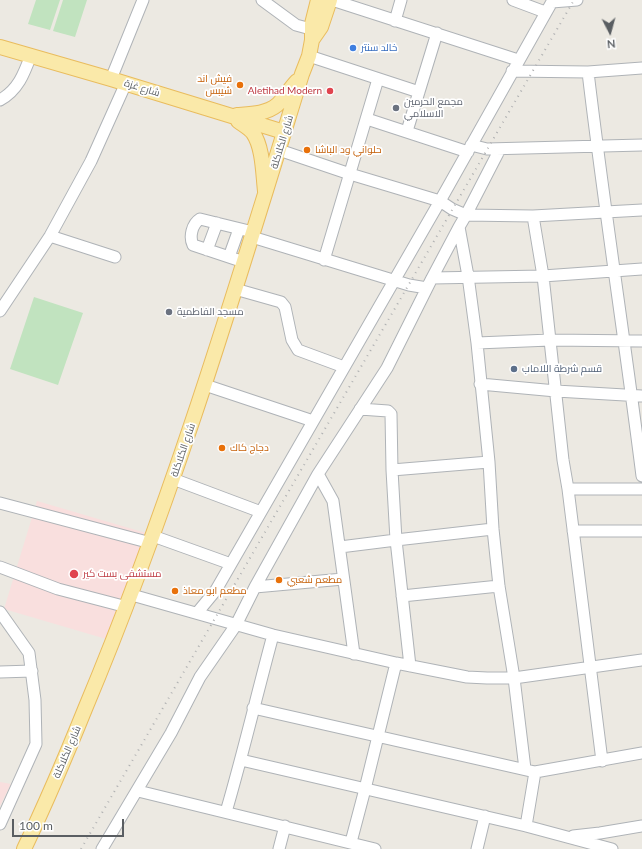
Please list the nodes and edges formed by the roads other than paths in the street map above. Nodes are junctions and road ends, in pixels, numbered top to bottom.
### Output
1 (143, 0) edge
2 (262, 0) edge
3 (318, 0) edge
4 (331, 0) edge
5 (401, 0) edge
6 (513, 0) edge
7 (577, 0) edge
8 (552, 1) edge
9 (546, 12) junction
10 (395, 21) junction
11 (437, 33) junction
12 (314, 34) junction
13 (0, 47) edge
14 (31, 55) junction
15 (309, 56) junction
16 (518, 60) junction
17 (642, 68) edge
18 (512, 71) junction
19 (588, 72) junction
20 (302, 74) junction
21 (111, 79) junction
22 (378, 79) junction
23 (126, 83) junction
24 (419, 92) junction
25 (0, 100) edge
26 (229, 116) junction
27 (367, 119) junction
28 (407, 131) junction
29 (284, 132) junction
30 (642, 145) edge
31 (597, 146) junction
32 (470, 148) junction
33 (500, 148) junction
34 (279, 150) junction
35 (350, 174) junction
36 (265, 196) junction
37 (440, 201) junction
38 (642, 210) edge
39 (605, 213) junction
40 (466, 215) junction
41 (533, 216) junction
42 (216, 223) junction
43 (459, 227) junction
44 (239, 229) junction
45 (252, 235) junction
46 (50, 236) junction
47 (207, 250) junction
48 (116, 257) dead end
49 (229, 257) junction
50 (324, 260) junction
51 (244, 262) junction
52 (642, 269) edge
53 (614, 270) junction
54 (468, 276) junction
55 (543, 276) junction
56 (432, 278) junction
57 (394, 280) junction
58 (427, 288) junction
59 (235, 289) junction
60 (0, 311) edge
61 (550, 340) junction
62 (625, 341) junction
63 (642, 341) edge
64 (477, 343) junction
65 (344, 367) junction
66 (480, 384) junction
67 (205, 385) junction
68 (556, 391) junction
69 (637, 395) edge
70 (360, 409) junction
71 (313, 421) junction
72 (489, 462) junction
73 (392, 470) junction
74 (318, 474) junction
75 (642, 476) edge
76 (173, 479) junction
77 (568, 489) junction
78 (642, 489) edge
79 (0, 503) edge
80 (261, 512) junction
81 (493, 529) junction
82 (642, 531) edge
83 (573, 532) junction
84 (152, 539) junction
85 (396, 540) junction
86 (340, 547) junction
87 (231, 564) junction
88 (0, 567) edge
89 (343, 579) junction
90 (499, 586) junction
91 (255, 587) junction
92 (402, 596) junction
93 (129, 601) junction
94 (0, 612) edge
95 (197, 613) junction
96 (236, 625) junction
97 (273, 635) junction
98 (354, 654) junction
99 (642, 660) edge
100 (396, 663) junction
101 (410, 666) junction
102 (590, 667) junction
103 (0, 672) edge
104 (32, 672) junction
105 (514, 678) junction
106 (253, 708) junction
107 (378, 736) junction
108 (642, 753) edge
109 (241, 760) junction
110 (602, 761) junction
111 (530, 771) junction
112 (365, 788) junction
113 (138, 791) junction
114 (226, 812) junction
115 (485, 816) junction
116 (0, 824) edge
117 (285, 826) junction
118 (526, 826) junction
119 (642, 826) edge
120 (566, 837) junction
121 (351, 842) junction
122 (24, 849) edge
123 (102, 849) edge
124 (279, 849) edge
125 (375, 849) edge
126 (477, 849) edge
127 (612, 849) edge

1 - 21 street
2 - 12 street
3 - 12 main road
4 - 10 street
4 - 12 main road
5 - 10 street
6 - 9 street
7 - 8 street
8 - 9 street
9 - 16 street
10 - 11 street
11 - 16 street
11 - 24 street
12 - 15 main road, شارع الكلاكلة
13 - 14 main road, شارع غزة
14 - 21 main road, شارع غزة
14 - 25 street
15 - 20 main road, شارع الكلاكلة
15 - 22 street
16 - 18 street
17 - 19 street
18 - 19 street
18 - 32 street
19 - 31 street
20 - 26 main road
20 - 29 main road, شارع الكلاكلة
21 - 23 main road, شارع غزة
22 - 24 street
22 - 27 street
23 - 26 main road, شارع غزة
23 - 46 street
24 - 28 street
26 - 29 main road, شارع غزة
26 - 36 main road
27 - 28 street
27 - 35 street
28 - 32 street
29 - 34 main road, شارع الكلاكلة
30 - 31 street
31 - 33 street
31 - 39 street
32 - 33 street
32 - 37 street
33 - 40 street
34 - 35 street
34 - 36 main road, شارع الكلاكلة
35 - 37 street
35 - 50 street
36 - 45 main road, شارع الكلاكلة
37 - 40 street
37 - 57 street
38 - 39 street
39 - 41 street
39 - 53 street
40 - 41 street
40 - 43 street
41 - 55 street
42 - 44 street
42 - 47 street
42 - 47 street
43 - 54 street
43 - 56 street
44 - 45 street
44 - 49 street
45 - 50 street
45 - 51 main road, شارع الكلاكلة
46 - 48 street
46 - 60 street
47 - 49 street
49 - 51 street
50 - 57 street
51 - 59 main road, شارع الكلاكلة
52 - 53 street
53 - 55 street
53 - 62 street
54 - 55 street
54 - 56 street
54 - 64 street
55 - 61 street
56 - 58 street
57 - 58 street
57 - 65 street
58 - 70 street
59 - 65 street
59 - 67 main road, شارع الكلاكلة
61 - 62 street
61 - 64 street
61 - 68 street
62 - 63 street
62 - 69 street
64 - 66 street
65 - 71 street
66 - 68 street
66 - 72 street
67 - 71 street
67 - 76 main road, شارع الكلاكلة
68 - 69 street
68 - 77 street
69 - 75 street
70 - 73 street
70 - 74 street
71 - 80 street
72 - 73 street
72 - 81 street
73 - 85 street
74 - 86 street
74 - 91 street
76 - 80 street
76 - 84 main road, شارع الكلاكلة
77 - 78 street
77 - 83 street
79 - 84 street
80 - 87 street
81 - 85 street
81 - 90 street
82 - 83 street
83 - 102 street
84 - 87 street
84 - 93 main road, شارع الكلاكلة
85 - 86 street
85 - 92 street
86 - 89 street
87 - 95 street
88 - 93 street
89 - 91 street
89 - 98 street
90 - 92 street
90 - 105 street
91 - 96 street
92 - 101 street
93 - 95 street
93 - 122 main road, شارع الكلاكلة
94 - 104 street
95 - 96 street
96 - 97 street
96 - 113 street
97 - 98 street
97 - 106 street
98 - 100 street
99 - 102 street
100 - 101 street
100 - 107 street
101 - 105 street
102 - 105 street
102 - 110 street
103 - 104 street
104 - 116 street
105 - 111 street
106 - 107 street
106 - 109 street
107 - 111 street
107 - 112 street
108 - 110 street
109 - 112 street
109 - 114 street
110 - 111 street
111 - 118 street
112 - 115 street
112 - 121 street
113 - 114 street
113 - 123 street
114 - 117 street
115 - 118 street
115 - 126 street
117 - 121 street
117 - 124 street
118 - 120 street
119 - 120 street
120 - 127 street
121 - 125 street

